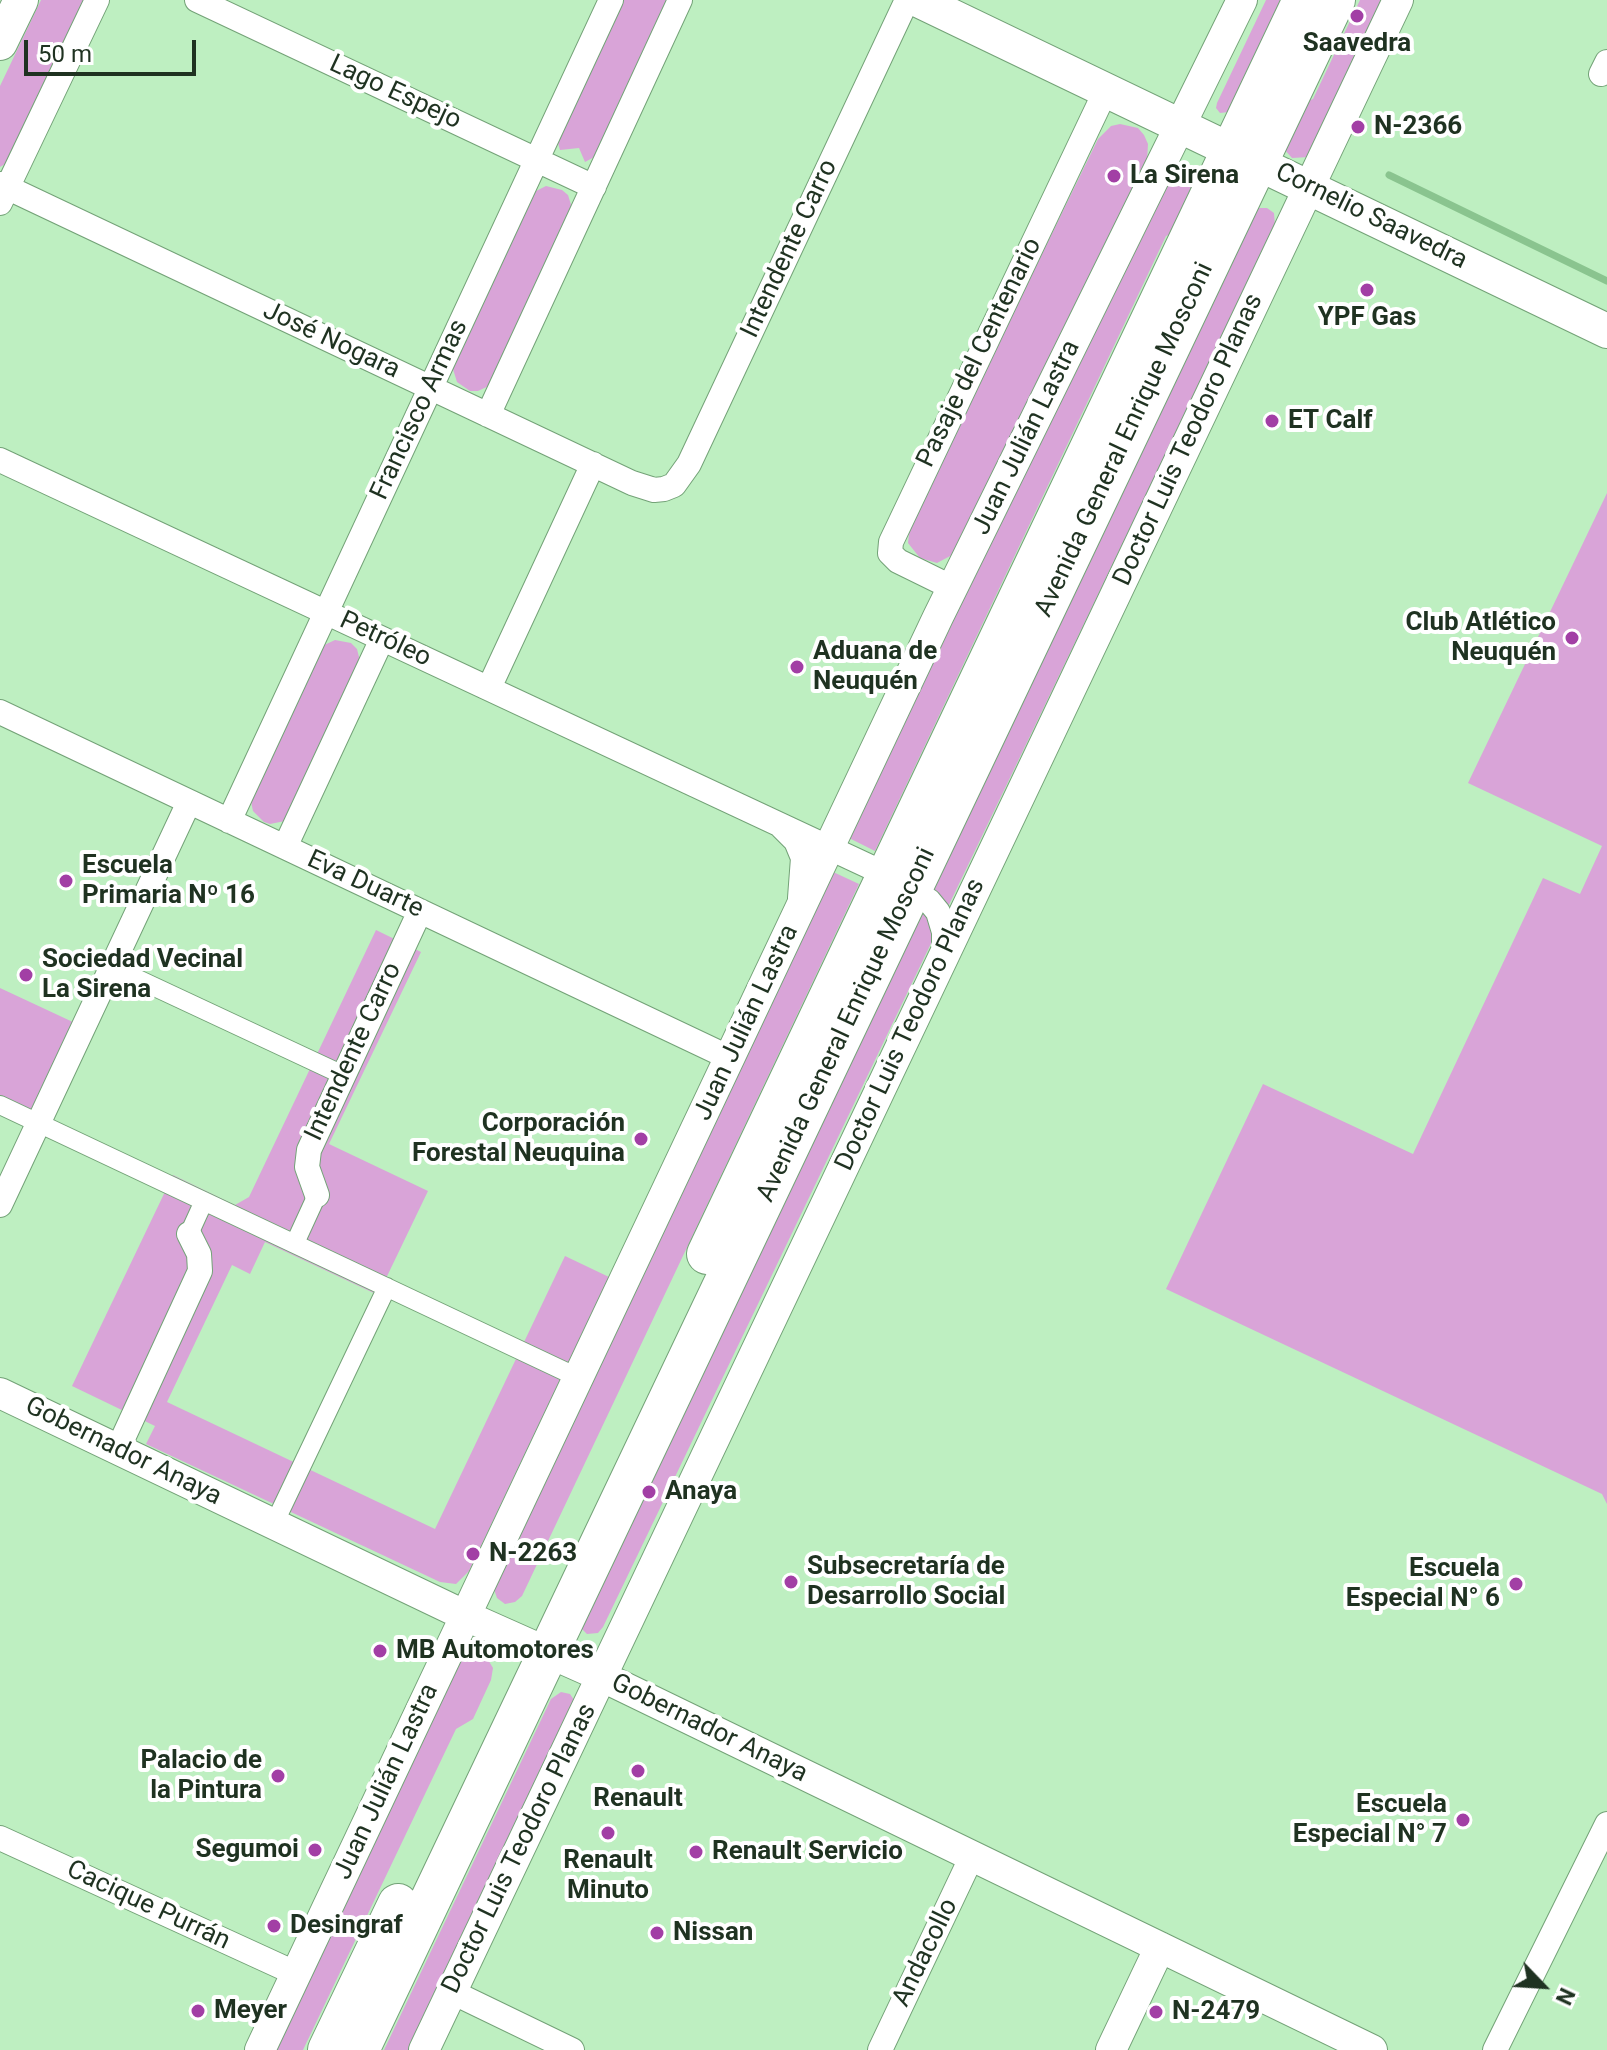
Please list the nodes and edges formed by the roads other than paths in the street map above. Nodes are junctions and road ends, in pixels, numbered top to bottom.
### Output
1 (97, 0) edge
2 (197, 0) edge
3 (611, 0) edge
4 (680, 0) edge
5 (907, 0) edge
6 (918, 0) edge
7 (1242, 0) edge
8 (1303, 0) edge
9 (1335, 0) edge
10 (1398, 0) edge
11 (13, 2) edge
12 (0, 43) edge
13 (1106, 90) junction
14 (1182, 127) junction
15 (1244, 156) junction
16 (537, 160) junction
17 (594, 187) junction
18 (1308, 187) junction
19 (3, 191) edge
20 (1607, 331) edge
21 (431, 388) junction
22 (488, 415) junction
23 (0, 460) edge
24 (593, 464) junction
25 (664, 489) joint
26 (953, 588) junction
27 (326, 612) junction
28 (382, 639) junction
29 (489, 688) junction
30 (0, 712) edge
31 (189, 802) junction
32 (769, 819) junction
33 (229, 821) junction
34 (285, 847) junction
35 (829, 847) junction
36 (900, 882) junction
37 (420, 911) junction
38 (797, 917) junction
39 (944, 956) junction
40 (112, 967) junction
41 (730, 1058) junction
42 (343, 1075) junction
43 (0, 1105) edge
44 (39, 1123) junction
45 (317, 1195) joint
46 (204, 1201) junction
47 (0, 1205) edge
48 (189, 1234) joint
49 (295, 1243) junction
50 (387, 1287) junction
51 (579, 1378) junction
52 (0, 1393) edge
53 (118, 1449) junction
54 (274, 1524) junction
55 (466, 1616) junction
56 (536, 1647) junction
57 (603, 1677) junction
58 (1607, 1824) edge
59 (0, 1838) edge
60 (972, 1856) junction
61 (1160, 1947) junction
62 (297, 1974) junction
63 (452, 1992) junction
64 (260, 2050) edge
65 (328, 2050) edge
66 (359, 2050) edge
67 (424, 2050) edge
68 (572, 2050) edge
69 (880, 2050) edge
70 (1111, 2050) edge
71 (1372, 2050) edge
72 (1495, 2050) edge

1 - 19 street
2 - 16 street, Lago Espejo
3 - 16 street, Francisco Armas
4 - 17 street
5 - 25 street, Intendente Carro
6 - 13 main road, Cornelio Saavedra
7 - 14 street, Juan Julián Lastra
8 - 15 highway, Avenida General Enrique Mosconi
9 - 15 highway, Avenida General Enrique Mosconi
10 - 18 street, Doctor Luis Teodoro Planas
11 - 12 main road
13 - 14 main road, Cornelio Saavedra
13 - 26 street, Pasaje del Centenario
14 - 15 main road, Cornelio Saavedra
14 - 26 street, Juan Julián Lastra
15 - 18 main road, Cornelio Saavedra
15 - 36 highway, Avenida General Enrique Mosconi
16 - 17 street, Lago Espejo
16 - 21 street, Francisco Armas
17 - 22 street
18 - 20 main road, Cornelio Saavedra
18 - 39 street, Doctor Luis Teodoro Planas
19 - 21 street, José Nogara
21 - 22 street, José Nogara
21 - 27 street, Francisco Armas
22 - 24 street, José Nogara
23 - 27 street, Petróleo
24 - 25 street, José Nogara
24 - 29 street
26 - 35 street, Juan Julián Lastra
27 - 28 street, Petróleo
27 - 33 street, Francisco Armas
28 - 29 street, Petróleo
28 - 34 street
29 - 32 street, Petróleo
30 - 31 street, Eva Duarte
31 - 33 street, Eva Duarte
31 - 40 street
32 - 35 street, Petróleo
32 - 38 street, Petróleo
33 - 34 street, Eva Duarte
34 - 37 street, Eva Duarte
35 - 36 street, Petróleo
35 - 38 street, Juan Julián Lastra
36 - 39 street, Petróleo
36 - 56 highway, Avenida General Enrique Mosconi
37 - 41 street, Eva Duarte
37 - 42 street, Intendente Carro
38 - 41 street, Juan Julián Lastra
39 - 57 street, Doctor Luis Teodoro Planas
40 - 42 street
40 - 44 street
41 - 51 street, Juan Julián Lastra
42 - 45 street, Intendente Carro
43 - 44 street
44 - 46 street
44 - 47 street
45 - 49 street
46 - 48 street
46 - 49 street
48 - 53 street
49 - 50 street
50 - 51 street
50 - 54 street
51 - 55 street, Juan Julián Lastra
52 - 53 street, Gobernador Anaya
53 - 54 street, Gobernador Anaya
54 - 55 street, Gobernador Anaya
55 - 56 street, Gobernador Anaya
55 - 62 street, Juan Julián Lastra
56 - 57 street, Gobernador Anaya
56 - 65 highway, Avenida General Enrique Mosconi
56 - 66 highway, Avenida General Enrique Mosconi
57 - 60 street, Gobernador Anaya
57 - 63 street, Doctor Luis Teodoro Planas
58 - 72 street
59 - 62 street, Cacique Purrán
60 - 61 street, Gobernador Anaya
60 - 69 street, Andacollo
61 - 70 street
61 - 71 street, Gobernador Anaya
62 - 64 street, Juan Julián Lastra
63 - 67 street, Doctor Luis Teodoro Planas
63 - 68 street

